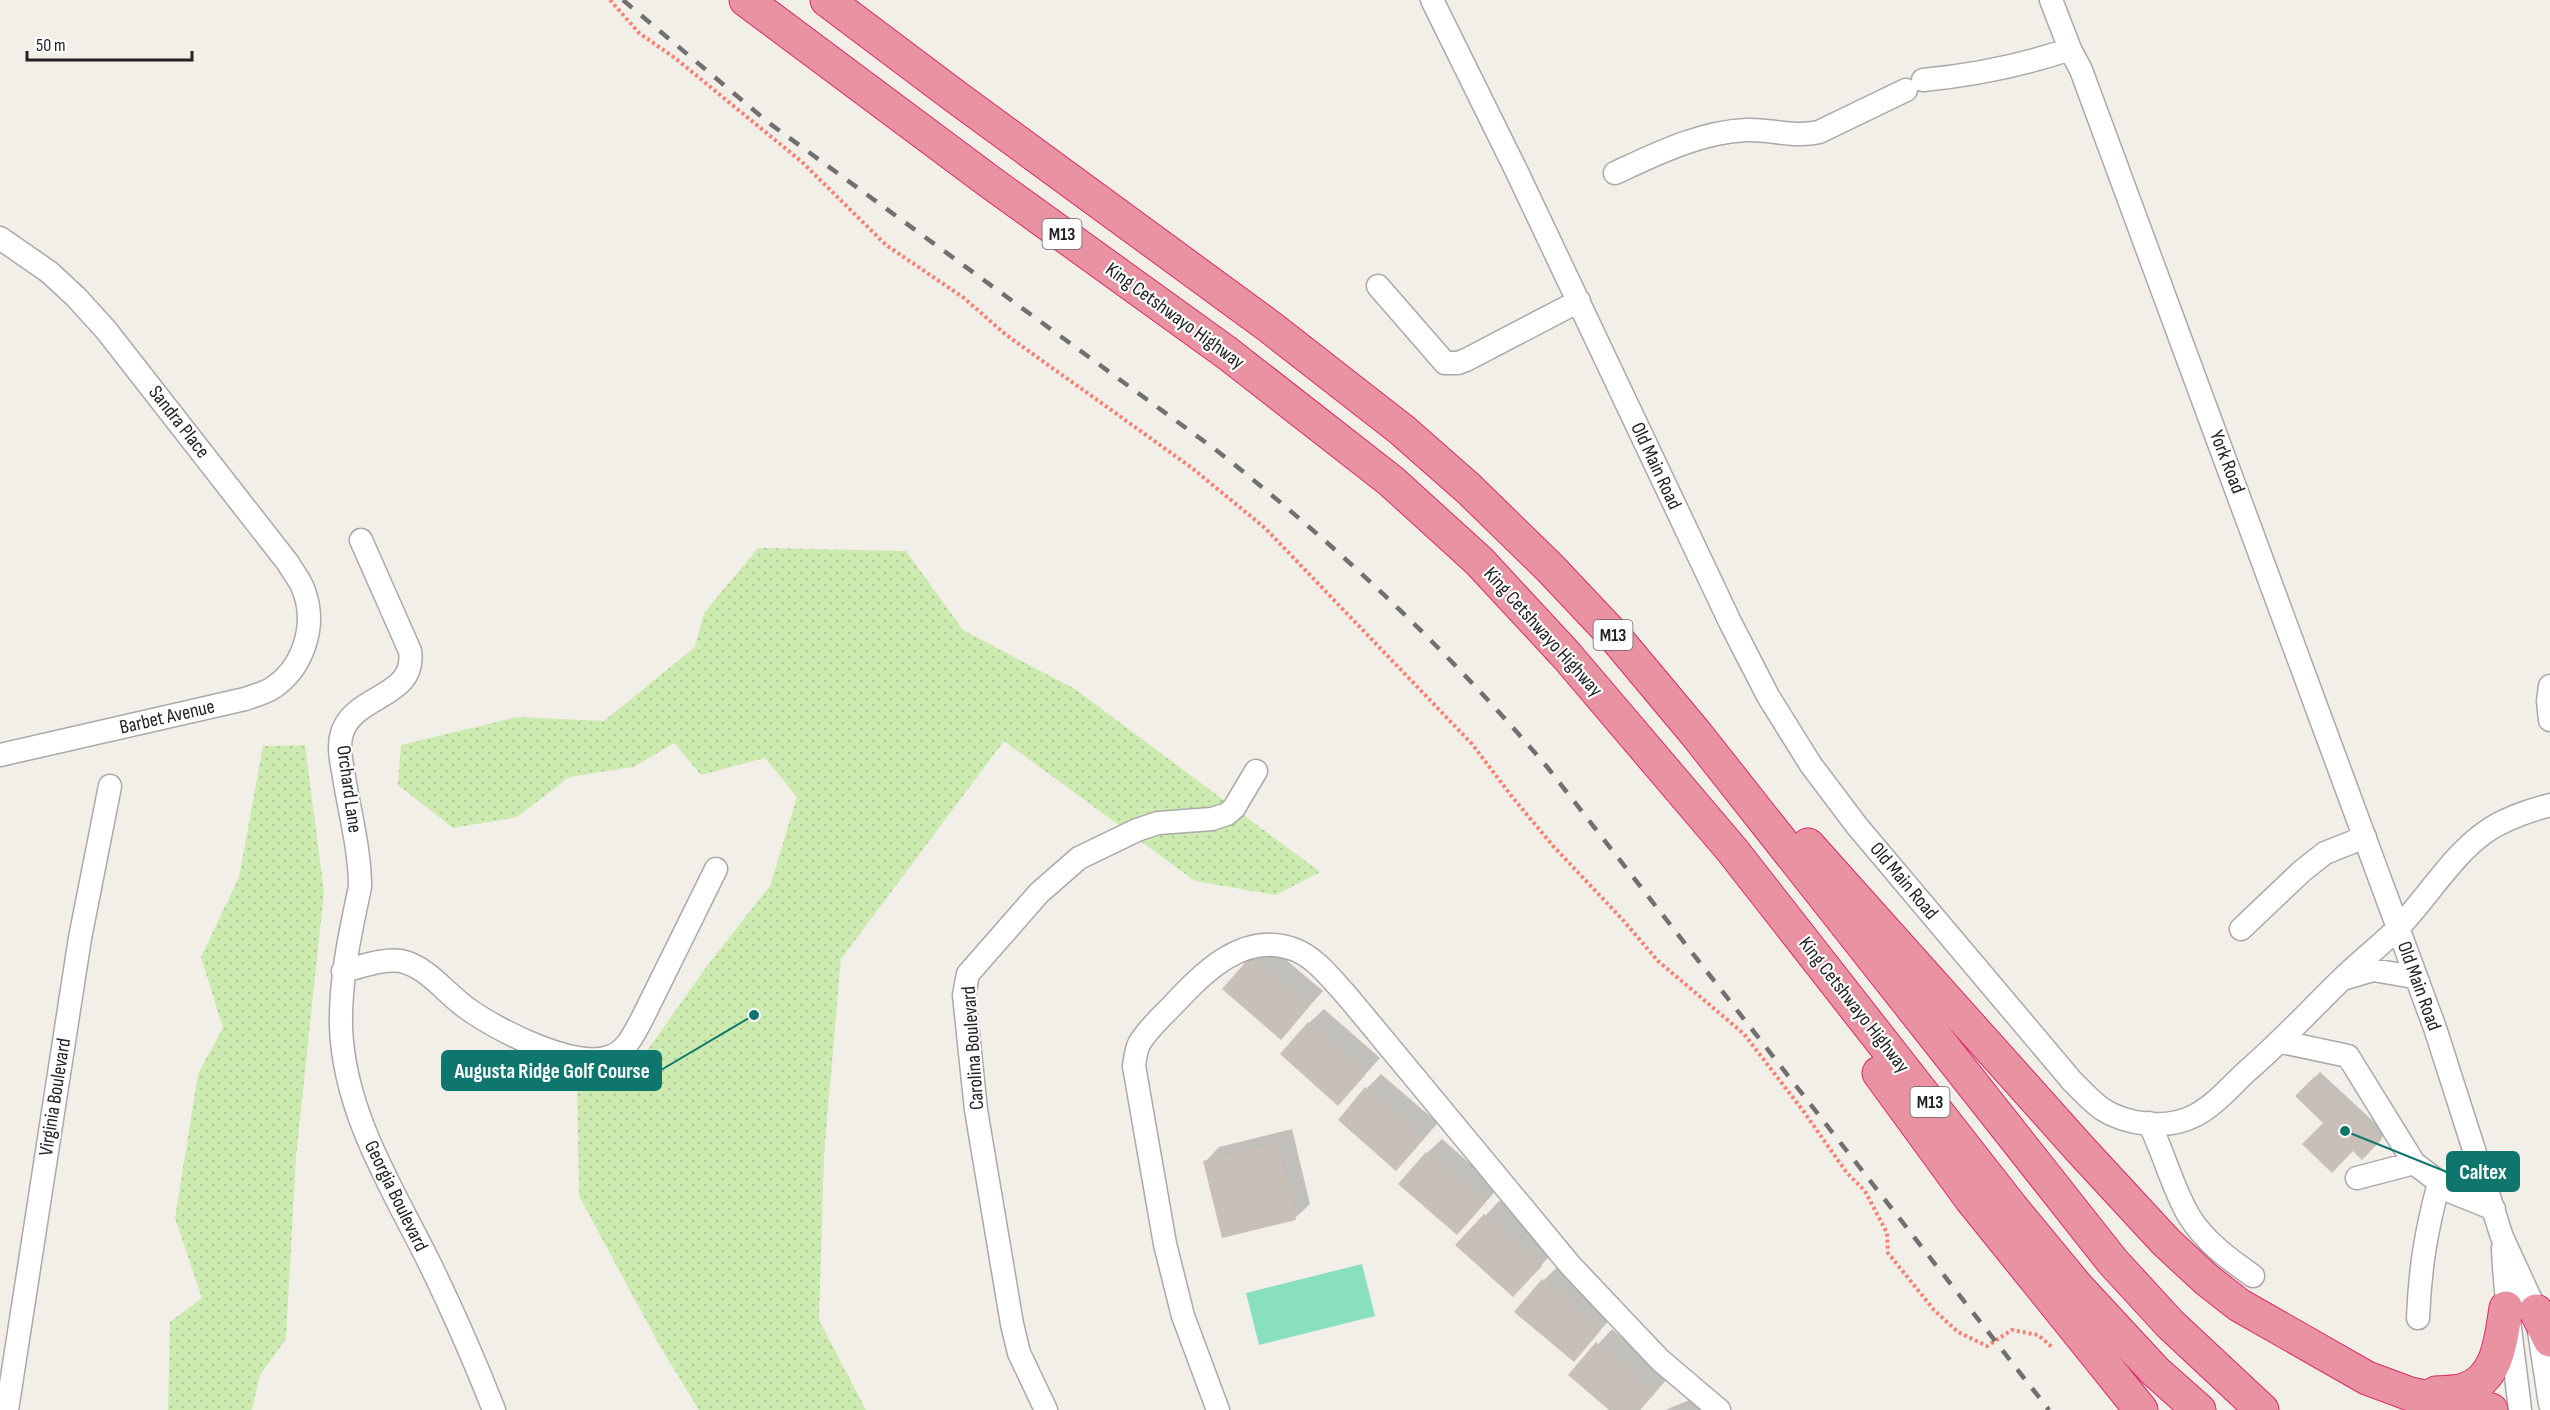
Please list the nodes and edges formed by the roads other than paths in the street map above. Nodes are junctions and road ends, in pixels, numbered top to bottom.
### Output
1 (746, 0) edge
2 (827, 0) edge
3 (1432, 0) edge
4 (2051, 0) edge
5 (2070, 49) junction
6 (1615, 173) dead end
7 (0, 238) edge
8 (1378, 286) dead end
9 (1579, 301) junction
10 (361, 540) dead end
11 (308, 639) joint
12 (2550, 686) edge
13 (2550, 720) edge
14 (1697, 735) junction
15 (0, 755) edge
16 (1256, 771) dead end
17 (1673, 782) junction
18 (110, 786) dead end
19 (2550, 805) edge
20 (2365, 837) junction
21 (716, 869) dead end
22 (2398, 927) junction
23 (2241, 929) dead end
24 (343, 971) junction
25 (2414, 977) junction
26 (2341, 979) junction
27 (2282, 1042) junction
28 (2149, 1124) junction
29 (2414, 1163) junction
30 (2357, 1178) dead end
31 (2439, 1184) junction
32 (2494, 1209) junction
33 (2502, 1237) junction
34 (2253, 1276) dead end
35 (2521, 1309) junction
36 (2418, 1318) dead end
37 (2550, 1340) edge
38 (2410, 1394) junction
39 (2550, 1404) edge
40 (7, 1410) edge
41 (494, 1410) edge
42 (1046, 1410) edge
43 (1218, 1410) edge
44 (1719, 1410) edge
45 (2141, 1410) edge
46 (2199, 1410) edge
47 (2262, 1410) edge
48 (2491, 1410) edge
49 (2520, 1410) edge

1 - 17 highway, King Cetshwayo Highway / M13
2 - 14 highway, M13
3 - 9 street, Old Main Road
4 - 5 street, York Road
5 - 6 street
5 - 20 street, York Road
7 - 11 street, Sandra Place
8 - 9 street
9 - 28 street, Old Main Road
10 - 24 street, Orchard Lane
11 - 15 street, Barbet Avenue
12 - 13 street
14 - 38 highway
14 - 47 highway, M13
16 - 42 street, Carolina Boulevard
17 - 45 highway
17 - 46 highway, King Cetshwayo Highway / M13
18 - 40 street, Virginia Boulevard
19 - 22 street
20 - 22 street, York Road
20 - 23 street
21 - 24 street
22 - 25 street, Old Main Road
22 - 26 street, Old Main Road
24 - 41 street, Georgia Boulevard
25 - 26 street
25 - 32 street, Old Main Road
26 - 27 street, Old Main Road
27 - 28 street, Old Main Road
27 - 29 street
28 - 34 street
29 - 30 street
29 - 31 street
31 - 32 street
31 - 36 street
32 - 33 street, Old Main Road
33 - 35 street, Old Main Road
33 - 35 street, Old Main Road
35 - 37 highway
35 - 38 highway
35 - 39 street, Old Main Road
35 - 49 street, Old Main Road
38 - 48 highway
43 - 44 street

